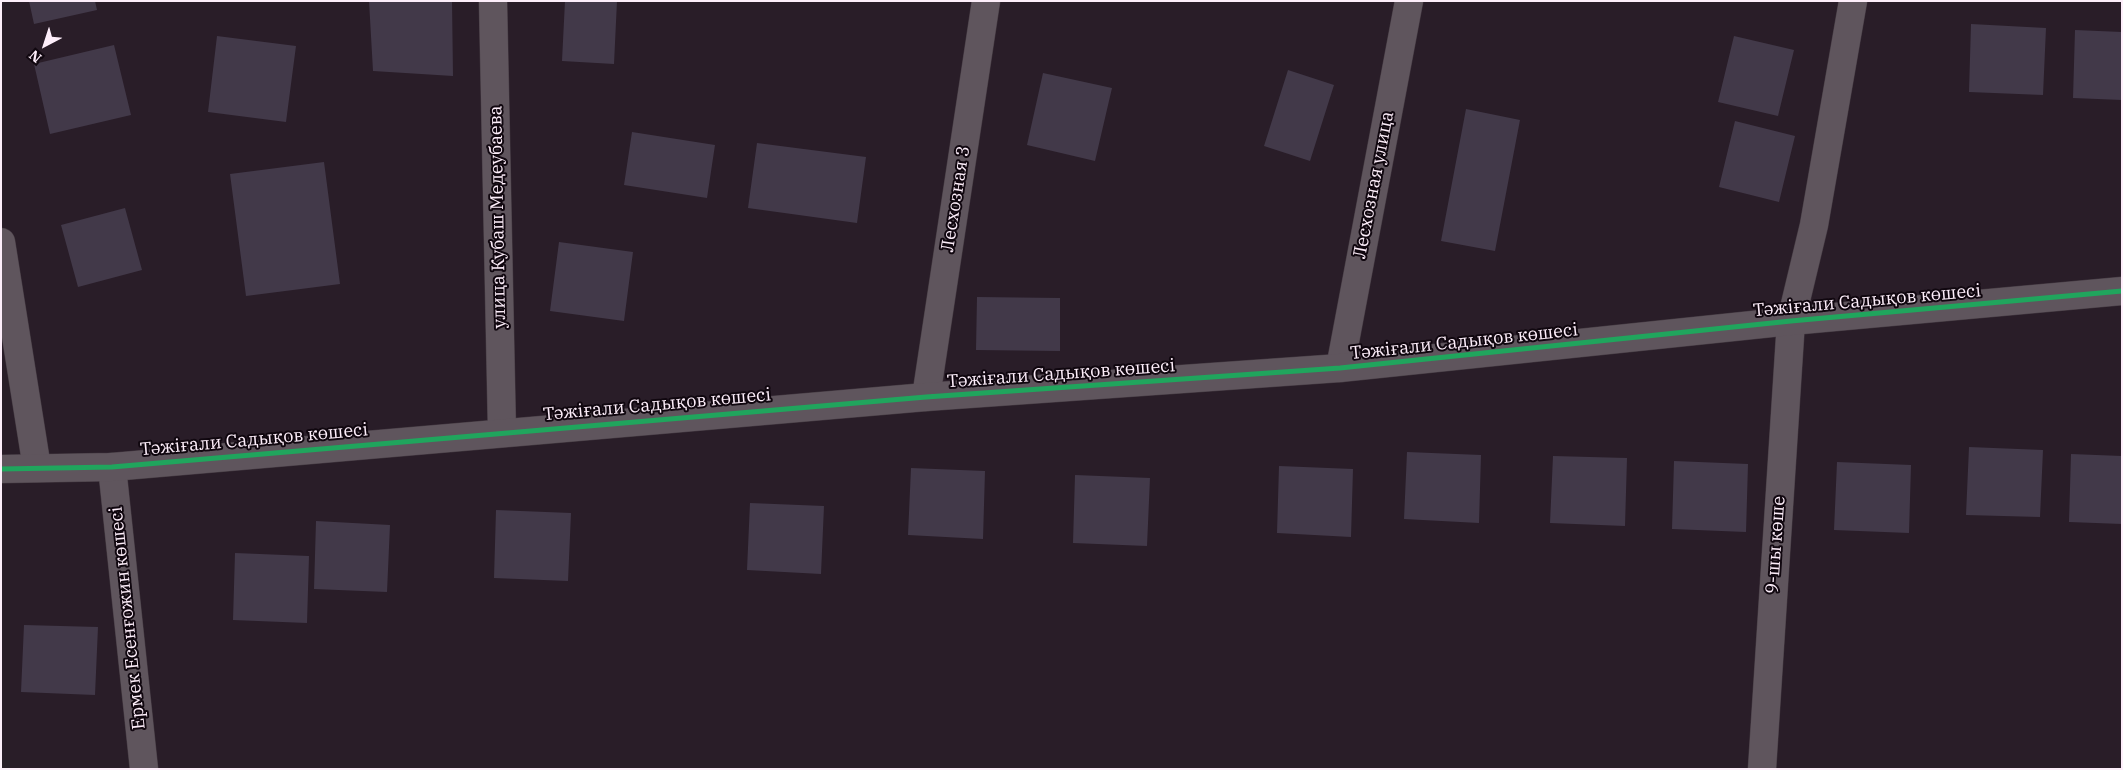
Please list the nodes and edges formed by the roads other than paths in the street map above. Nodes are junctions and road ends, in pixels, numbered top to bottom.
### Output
1 (493, 1) edge
2 (986, 1) edge
3 (1409, 1) edge
4 (1853, 1) edge
5 (1, 242) edge
6 (2122, 291) edge
7 (1790, 321) junction
8 (1340, 368) junction
9 (926, 397) junction
10 (502, 432) junction
11 (112, 467) junction
12 (37, 468) junction
13 (1, 470) edge
14 (144, 769) edge
15 (1762, 769) edge

1 - 10 street, улица Кубаш Медеубаева
2 - 9 street, Лесхозная 3
3 - 8 street, Лесхозная улица
4 - 7 street, 9-шы көше
5 - 12 street
6 - 7 street, Тәжіғали Садықов көшесі
7 - 8 street, Тәжіғали Садықов көшесі
7 - 15 street, 9-шы көше
8 - 9 street, Тәжіғали Садықов көшесі
9 - 10 street, Тәжіғали Садықов көшесі
10 - 11 street, Тәжіғали Садықов көшесі
11 - 12 street, Тәжіғали Садықов көшесі
11 - 14 street, Ермек Есенғожин көшесі
12 - 13 street, Тәжіғали Садықов көшесі

